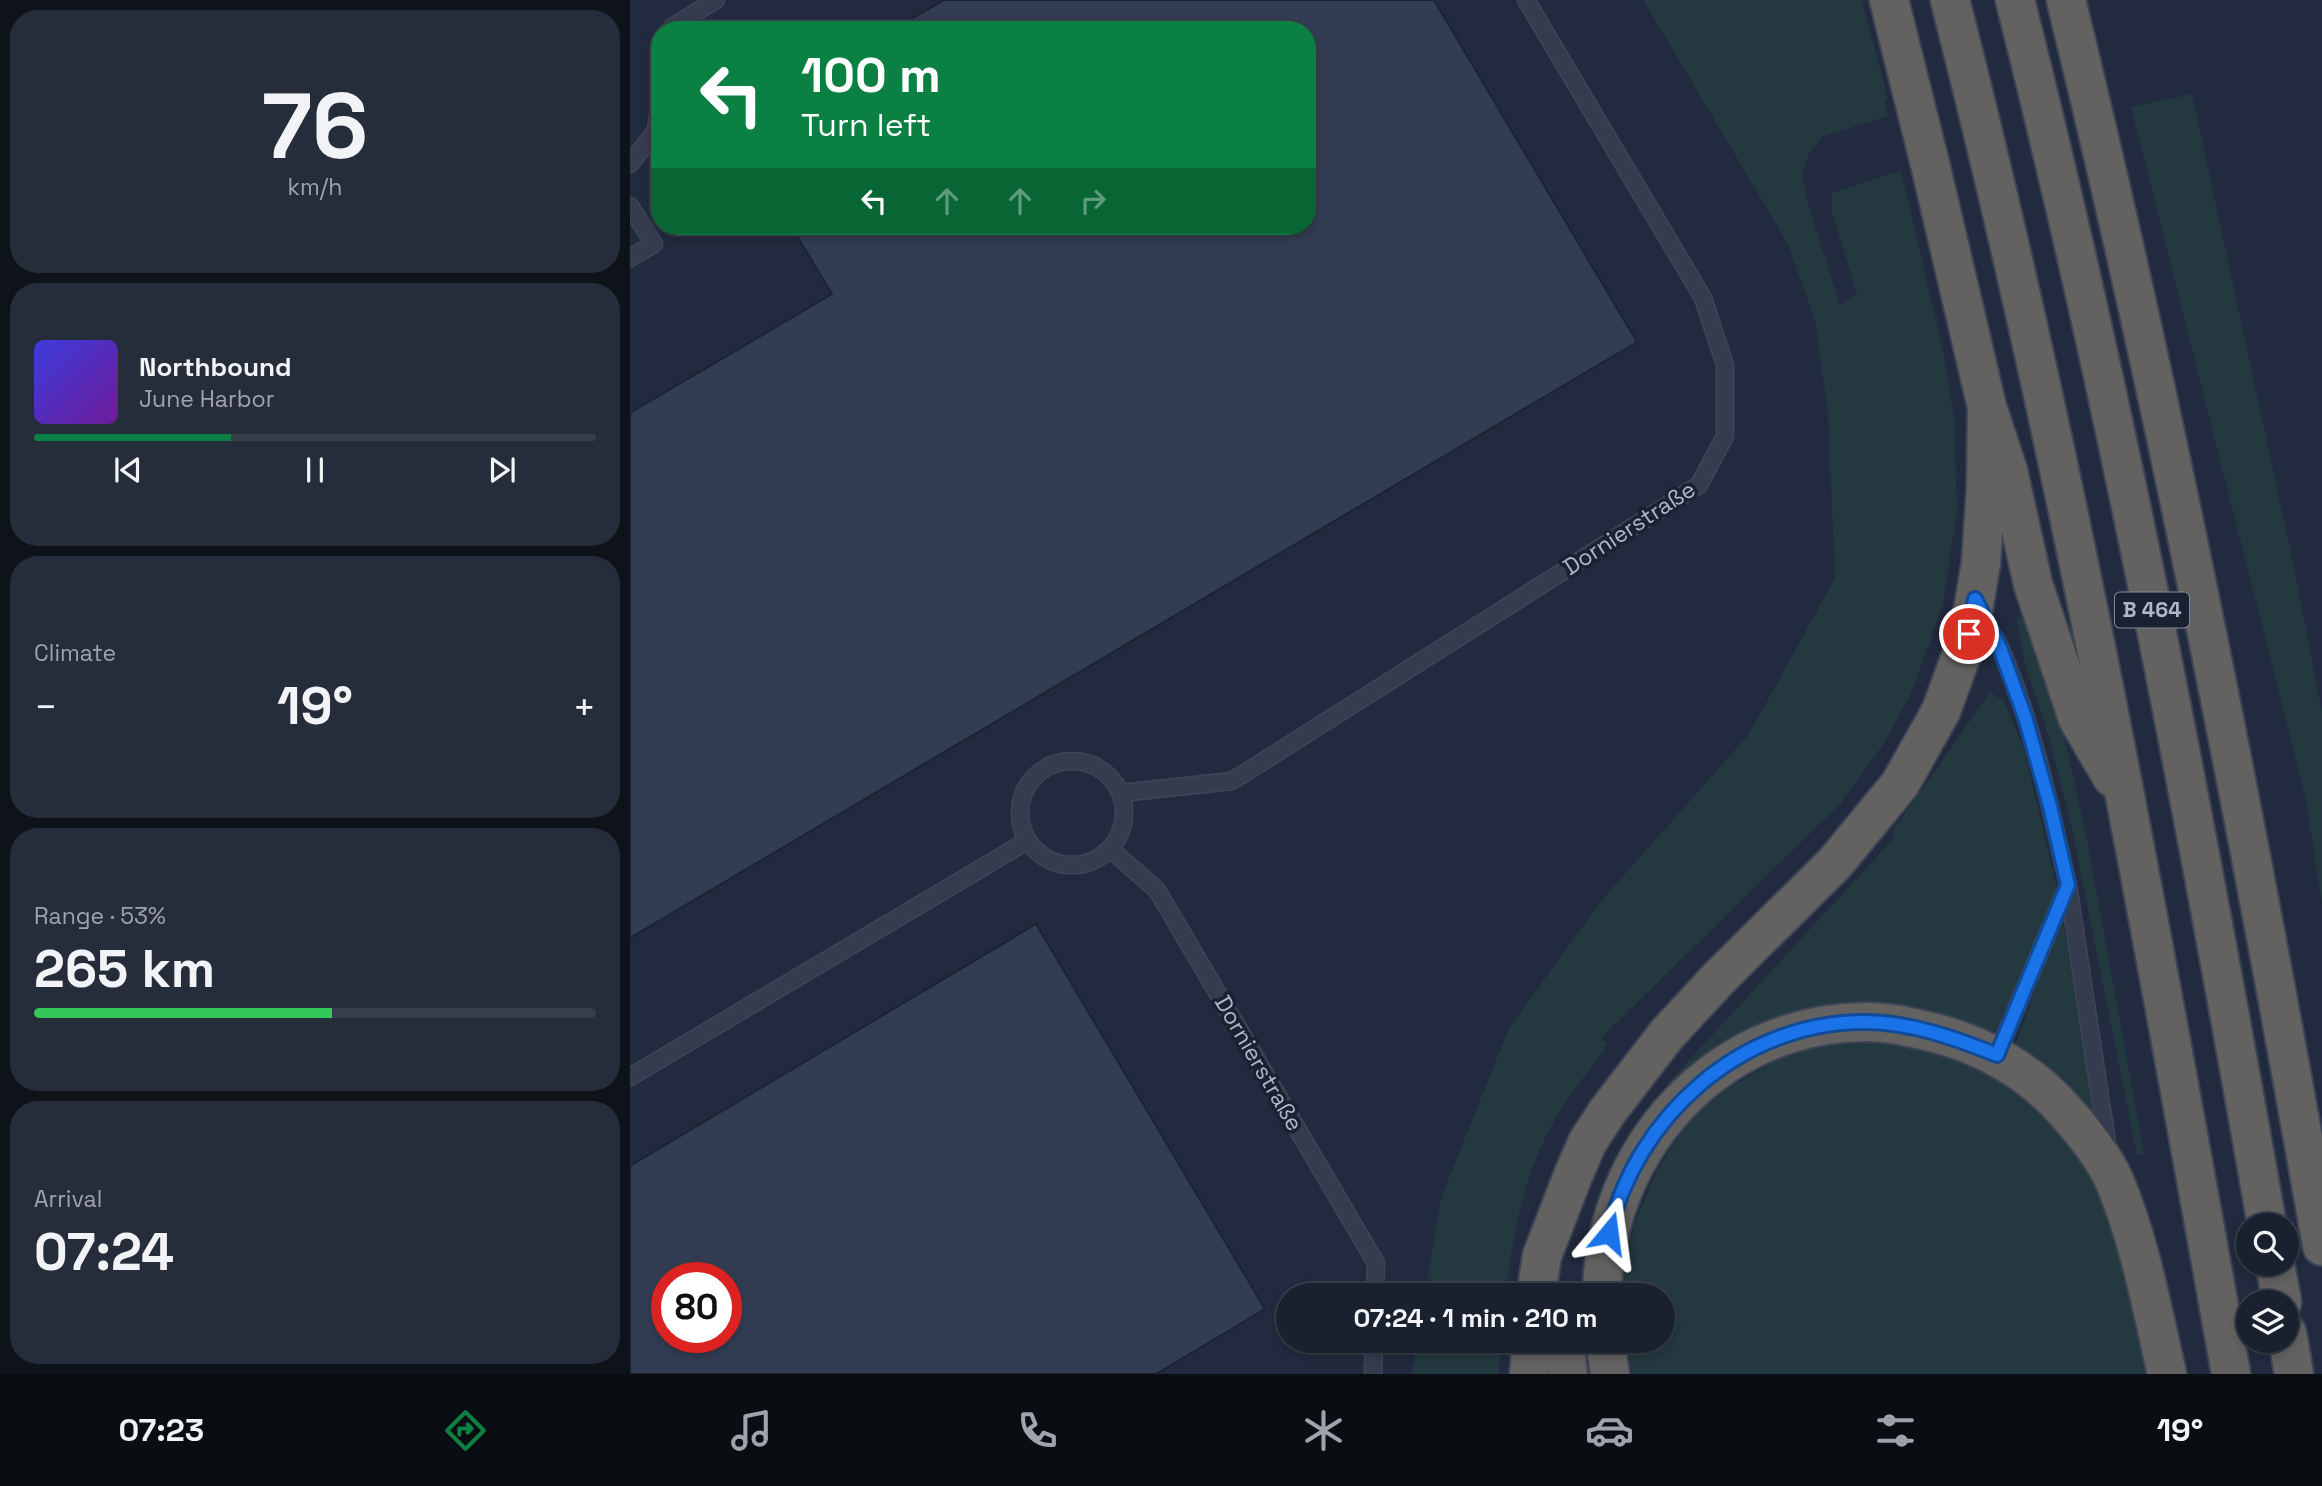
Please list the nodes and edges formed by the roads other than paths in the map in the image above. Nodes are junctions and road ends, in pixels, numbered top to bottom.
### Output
1 (716, 0) edge
2 (1527, 0) edge
3 (1889, 0) edge
4 (1950, 0) edge
5 (2015, 0) edge
6 (2066, 0) edge
7 (682, 21) edge
8 (651, 137) edge
9 (630, 164) edge
10 (630, 206) edge
11 (630, 258) edge
12 (1987, 407) junction
13 (1975, 599) junction
14 (1121, 793) junction
15 (2126, 800) junction
16 (1027, 841) junction
17 (1110, 849) junction
18 (2068, 885) junction
19 (1997, 1055) junction
20 (630, 1077) edge
21 (2113, 1178) junction
22 (1562, 1208) junction
23 (2265, 1213) edge
24 (2322, 1246) edge
25 (1375, 1283) edge
26 (1538, 1283) edge
27 (1562, 1283) edge
28 (1603, 1283) edge
29 (1374, 1353) edge
30 (1531, 1353) edge
31 (1566, 1353) edge
32 (1607, 1353) edge
33 (2290, 1353) edge
34 (1373, 1374) edge
35 (1529, 1374) edge
36 (1568, 1374) edge
37 (1610, 1374) edge
38 (2167, 1374) edge
39 (2231, 1374) edge
40 (2294, 1374) edge

1 - 7 lane
2 - 14 lane, Dornierstraße
3 - 12 highway, B 464
4 - 15 highway, B 464
5 - 23 highway, B 464
6 - 24 highway, B 464
8 - 9 lane
10 - 11 lane
12 - 13 highway
12 - 15 highway, B 464
13 - 18 lane
13 - 22 highway
14 - 16 lane
14 - 17 lane
15 - 39 highway, B 464
16 - 17 lane
16 - 20 lane
17 - 25 lane, Dornierstraße
18 - 19 lane
18 - 21 lane
19 - 21 highway
19 - 28 highway
21 - 38 highway
22 - 26 highway
22 - 27 highway
29 - 34 lane
30 - 35 highway
31 - 36 highway
32 - 37 highway
33 - 40 highway

